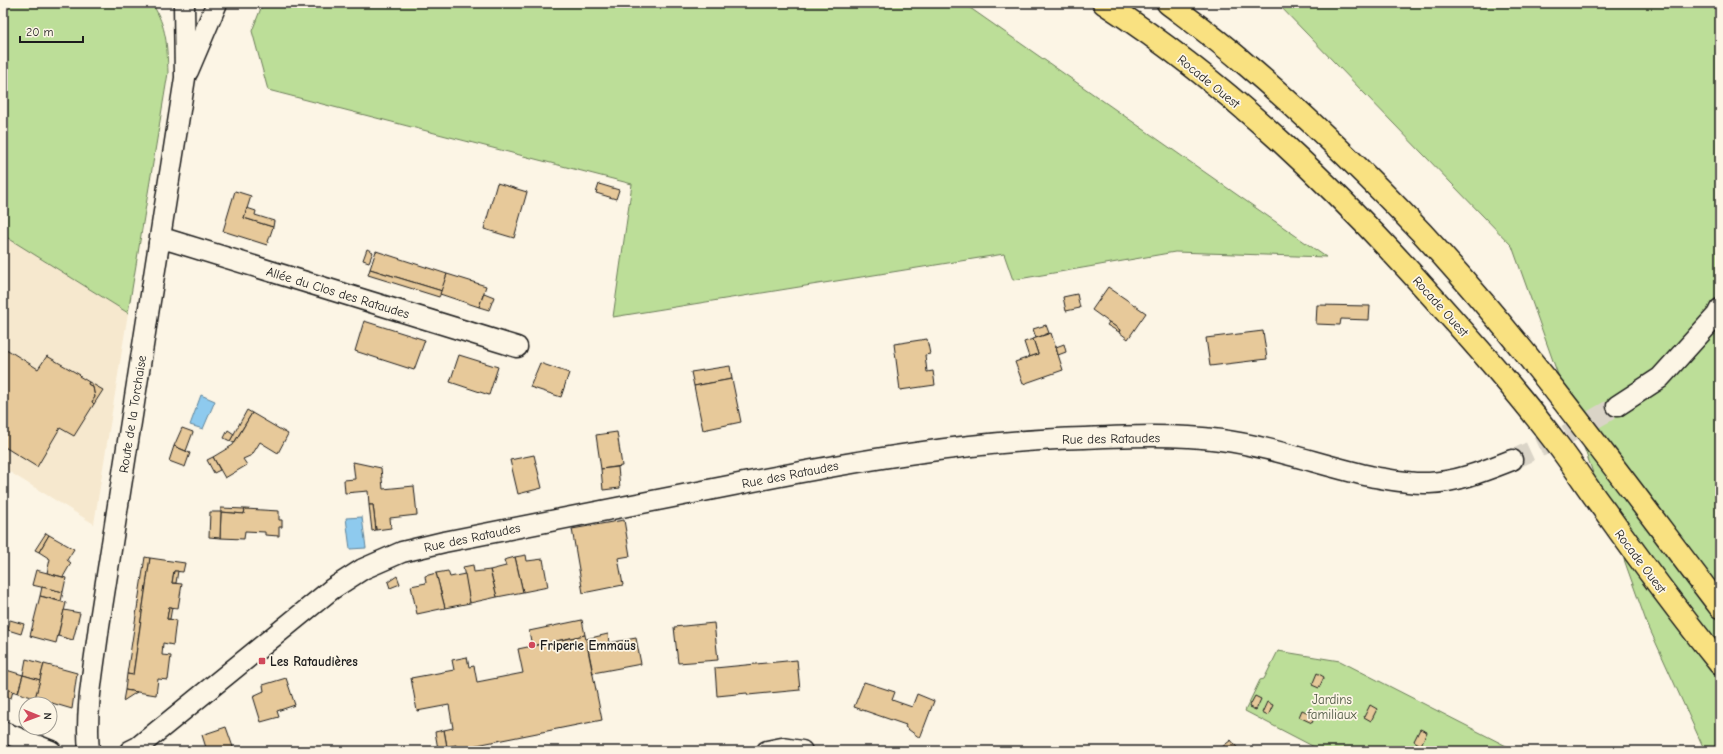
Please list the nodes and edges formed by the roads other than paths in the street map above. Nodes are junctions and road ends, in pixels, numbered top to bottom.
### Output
1 (184, 3) edge
2 (217, 3) edge
3 (1104, 3) edge
4 (1168, 3) edge
5 (185, 78) junction
6 (159, 243) junction
7 (1718, 312) edge
8 (517, 347) dead end
9 (1617, 406) tunnel mouth
10 (1512, 460) tunnel mouth
11 (1720, 607) edge
12 (1720, 664) edge
13 (3, 732) edge
14 (50, 751) edge
15 (89, 751) edge
16 (130, 751) edge
17 (767, 751) edge
18 (802, 751) edge

1 - 5 street, Route de la Torchaise
2 - 5 street, Route de la Torchaise
3 - 12 main road, Rocade Ouest
4 - 11 main road
5 - 6 street, Route de la Torchaise
6 - 8 street, Allée du Clos des Rataudes
6 - 15 street, Route de la Torchaise
7 - 9 street
10 - 16 street, Rue des Rataudes
13 - 14 street
17 - 18 street

